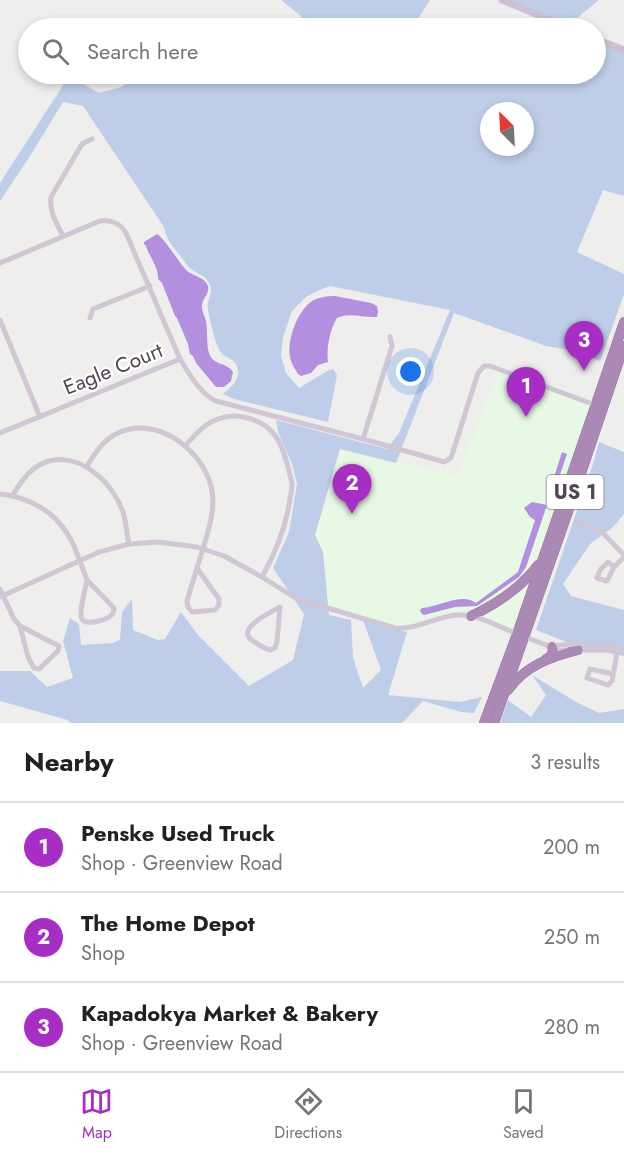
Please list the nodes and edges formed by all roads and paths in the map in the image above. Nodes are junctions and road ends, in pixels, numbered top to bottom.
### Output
1 (502, 0) edge
2 (546, 18) edge
3 (606, 43) edge
4 (624, 50) edge
5 (92, 139) dead end
6 (63, 236) junction
7 (0, 263) edge
8 (150, 286) junction
9 (90, 318) dead end
10 (0, 320) edge
11 (624, 322) edge
12 (390, 337) dead end
13 (624, 346) edge
14 (180, 359) junction
15 (595, 405) junction
16 (40, 417) junction
17 (0, 433) edge
18 (363, 439) junction
19 (186, 445) junction
20 (87, 466) junction
21 (0, 494) edge
22 (12, 496) junction
23 (569, 508) junction
24 (576, 522) junction
25 (564, 523) junction
26 (129, 544) junction
27 (202, 549) junction
28 (624, 556) edge
29 (543, 558) junction
30 (79, 560) junction
31 (614, 567) dead end
32 (197, 568) junction
33 (262, 577) junction
34 (87, 580) junction
35 (0, 589) edge
36 (287, 593) junction
37 (2, 596) edge
38 (280, 607) junction
39 (475, 617) junction
40 (20, 626) junction
41 (521, 635) junction
42 (552, 647) junction
43 (621, 648) edge
44 (578, 650) junction
45 (544, 660) junction
46 (613, 674) junction
47 (503, 696) junction
48 (484, 723) edge
49 (494, 723) edge

1 - 2 street
3 - 4 street
5 - 6 street
6 - 7 street
6 - 8 street
8 - 9 street
8 - 14 street
10 - 16 street
11 - 15 highway, US 1
12 - 18 street
13 - 23 highway, US 1
14 - 16 street, Eagle Court
14 - 18 street, Eagle Court
15 - 18 street, Eagle Court
15 - 29 highway, US 1
16 - 17 street, Eagle Court
19 - 20 street
19 - 27 street
19 - 33 street
20 - 22 street
20 - 26 street
21 - 22 street
22 - 30 street
23 - 24 street
23 - 25 highway, US 1
24 - 25 street
24 - 28 street
25 - 41 highway, US 1
26 - 27 street
26 - 30 street
27 - 32 street
27 - 33 street
28 - 31 street
29 - 39 highway
29 - 41 highway, US 1
30 - 34 street
30 - 37 street
32 - 32 street
33 - 36 street
34 - 34 street
35 - 37 street
36 - 38 street
36 - 39 street
37 - 40 street
38 - 38 street
39 - 41 street
40 - 40 street
41 - 42 street
41 - 47 highway, US 1
41 - 48 highway, US 1
42 - 43 street
42 - 44 street
42 - 45 highway
43 - 44 street
43 - 46 street
44 - 45 highway
45 - 47 highway
46 - 46 street
47 - 49 highway, US 1

